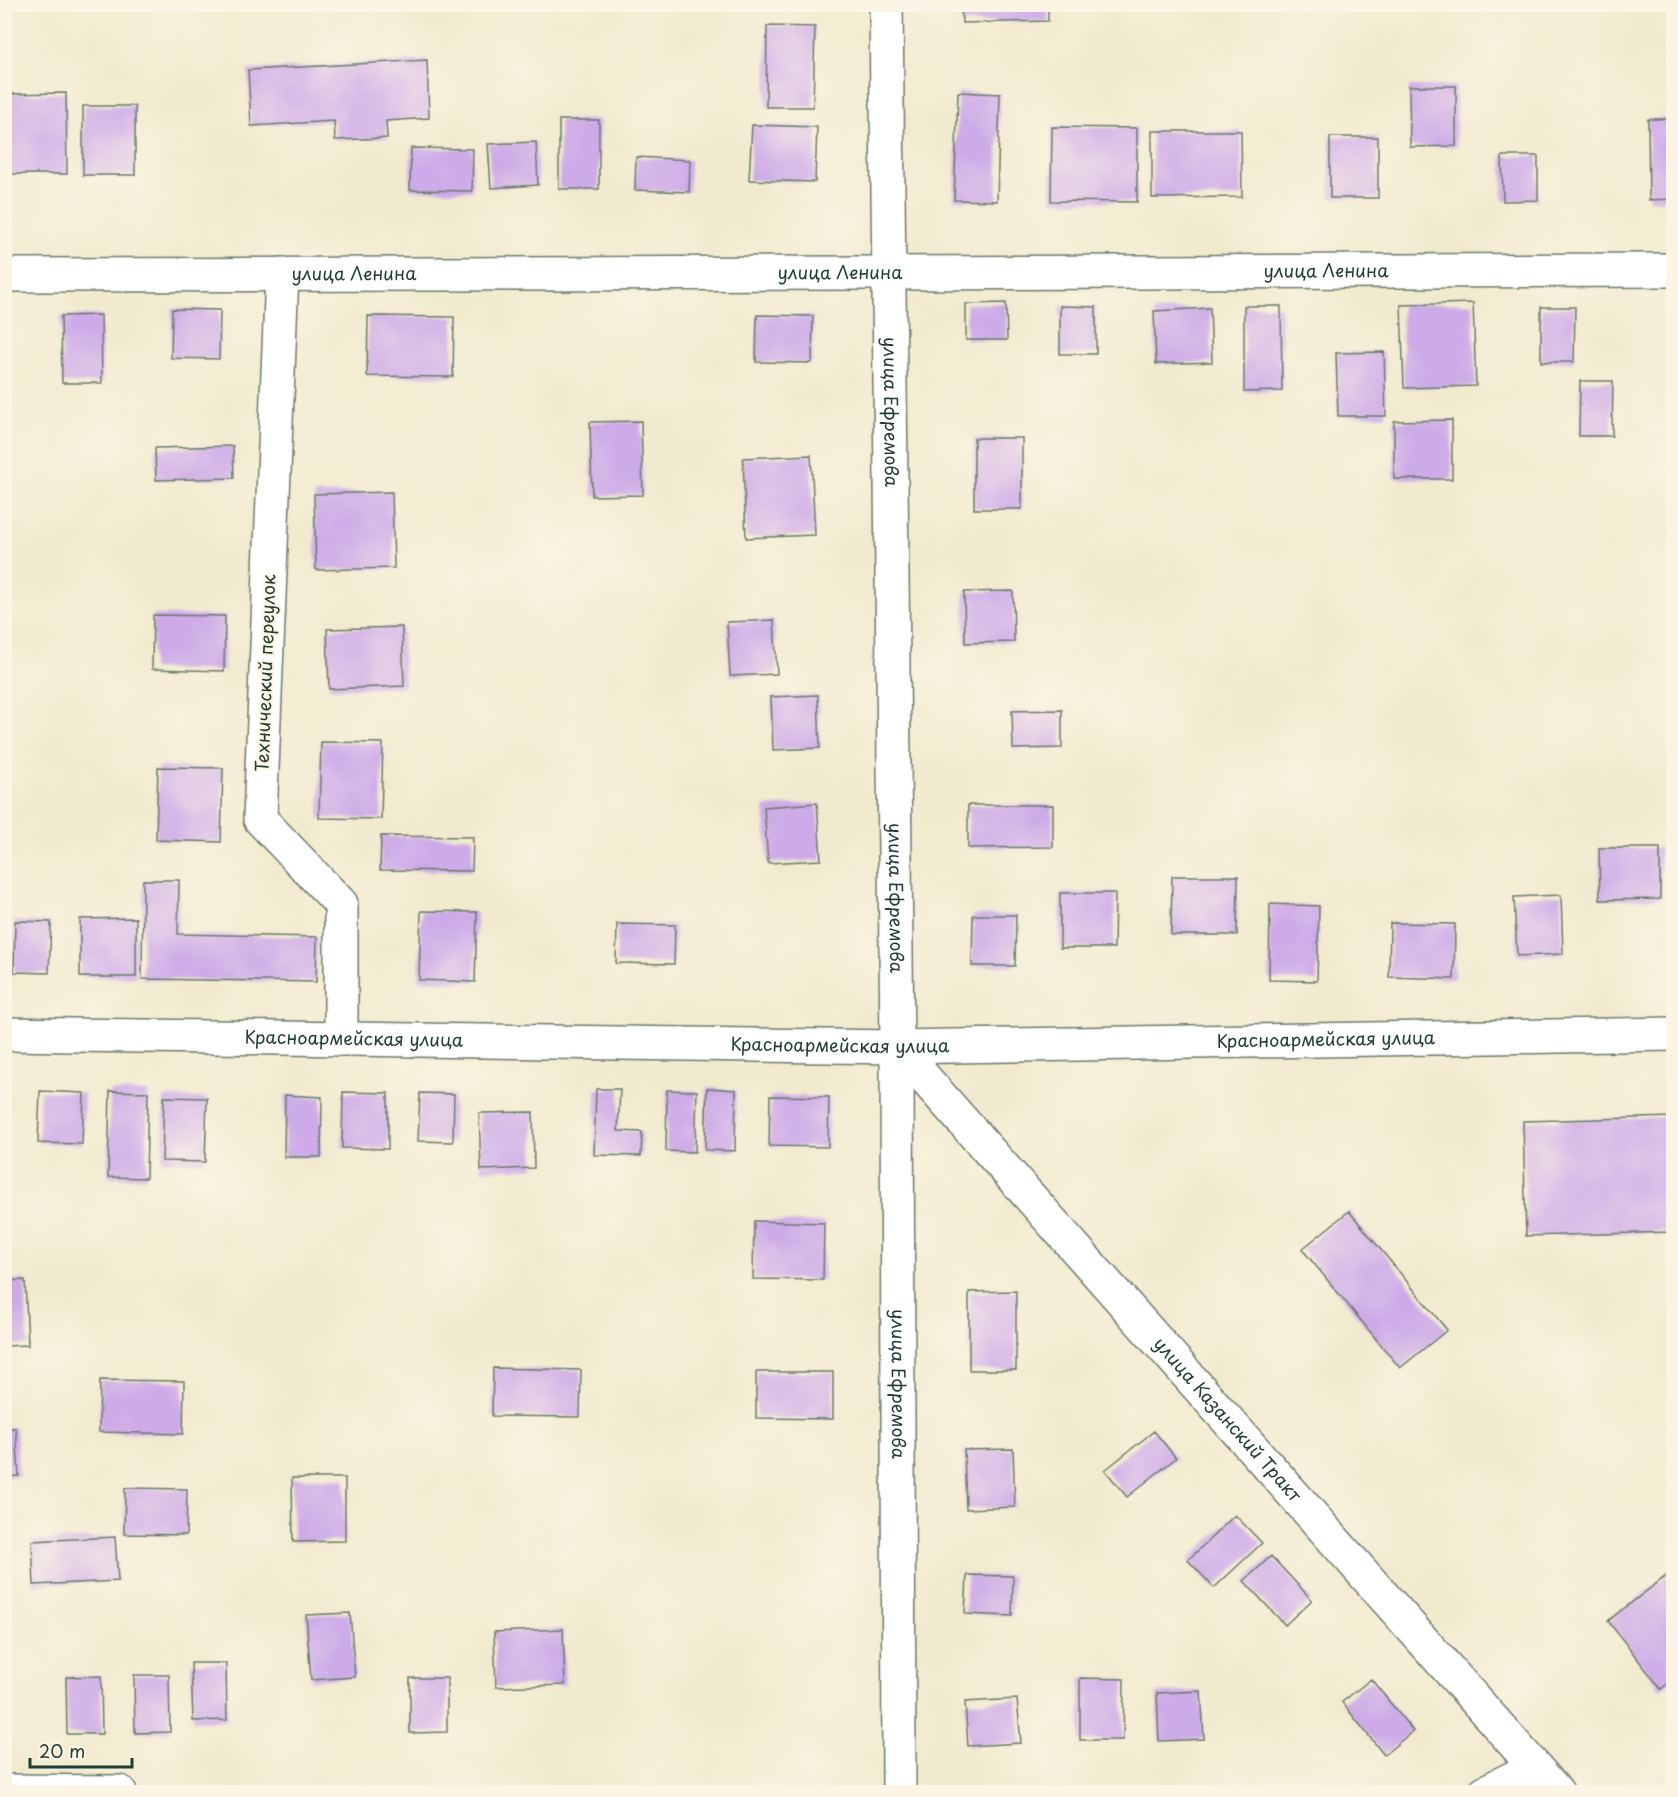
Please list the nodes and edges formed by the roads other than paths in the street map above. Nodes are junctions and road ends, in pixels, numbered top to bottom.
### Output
1 (886, 4) edge
2 (1674, 270) edge
3 (889, 273) junction
4 (282, 274) junction
5 (4, 275) edge
6 (4, 1034) edge
7 (1674, 1034) edge
8 (340, 1039) junction
9 (897, 1047) junction
10 (1535, 1767) junction
11 (4, 1791) edge
12 (120, 1792) edge
13 (899, 1792) edge
14 (1485, 1792) edge
15 (1557, 1792) edge

1 - 3 street, улица Ефремова
2 - 3 street, улица Ленина
3 - 4 street, улица Ленина
3 - 9 street, улица Ефремова
4 - 5 street, улица Ленина
4 - 8 street, Технический переулок
6 - 8 street, Красноармейская улица
7 - 9 street, Красноармейская улица
8 - 9 street, Красноармейская улица
9 - 10 street, улица Казанский Тракт
9 - 13 street, улица Ефремова
10 - 14 street
10 - 15 street, улица Казанский Тракт
11 - 12 street

